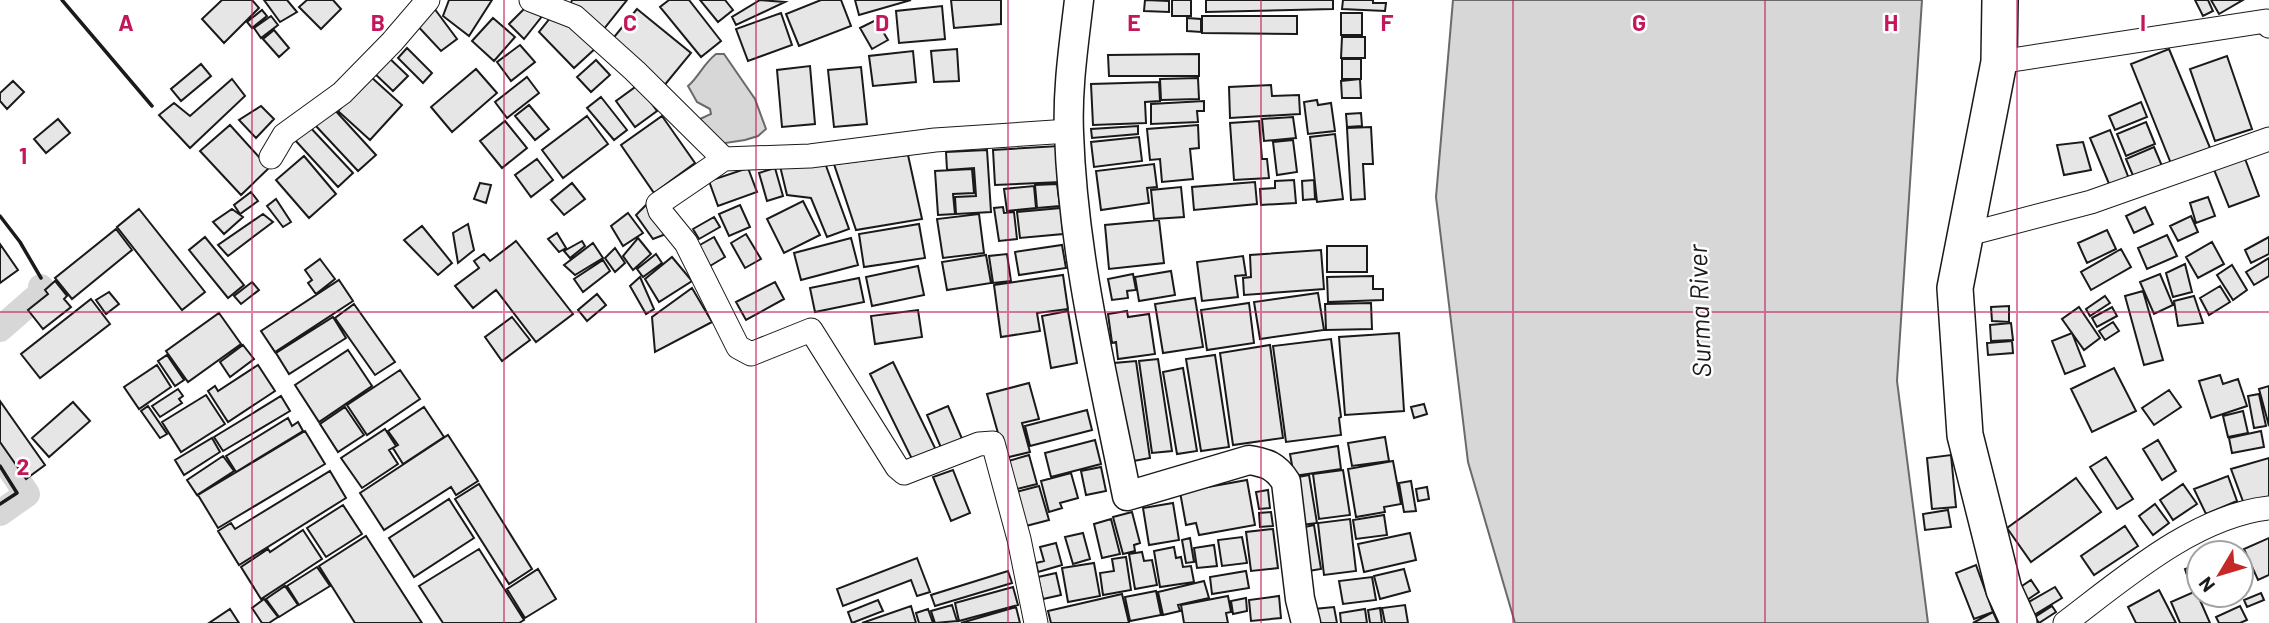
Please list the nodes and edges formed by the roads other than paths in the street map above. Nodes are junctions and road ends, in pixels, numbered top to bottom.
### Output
1 (428, 0) edge
2 (531, 0) edge
3 (1079, 0) edge
4 (2000, 0) edge
5 (2269, 26) edge
6 (1999, 62) junction
7 (1069, 131) junction
8 (2269, 139) edge
9 (271, 157) dead end
10 (724, 159) junction
11 (1965, 235) junction
12 (2269, 508) edge
13 (1036, 623) edge
14 (1307, 623) edge
15 (2019, 623) edge
16 (2065, 623) edge

1 - 9 street
2 - 10 street
3 - 7 street
4 - 6 main road
5 - 6 street
6 - 11 main road
7 - 10 street
7 - 14 street
8 - 11 street
10 - 13 street
11 - 15 main road
12 - 16 street

